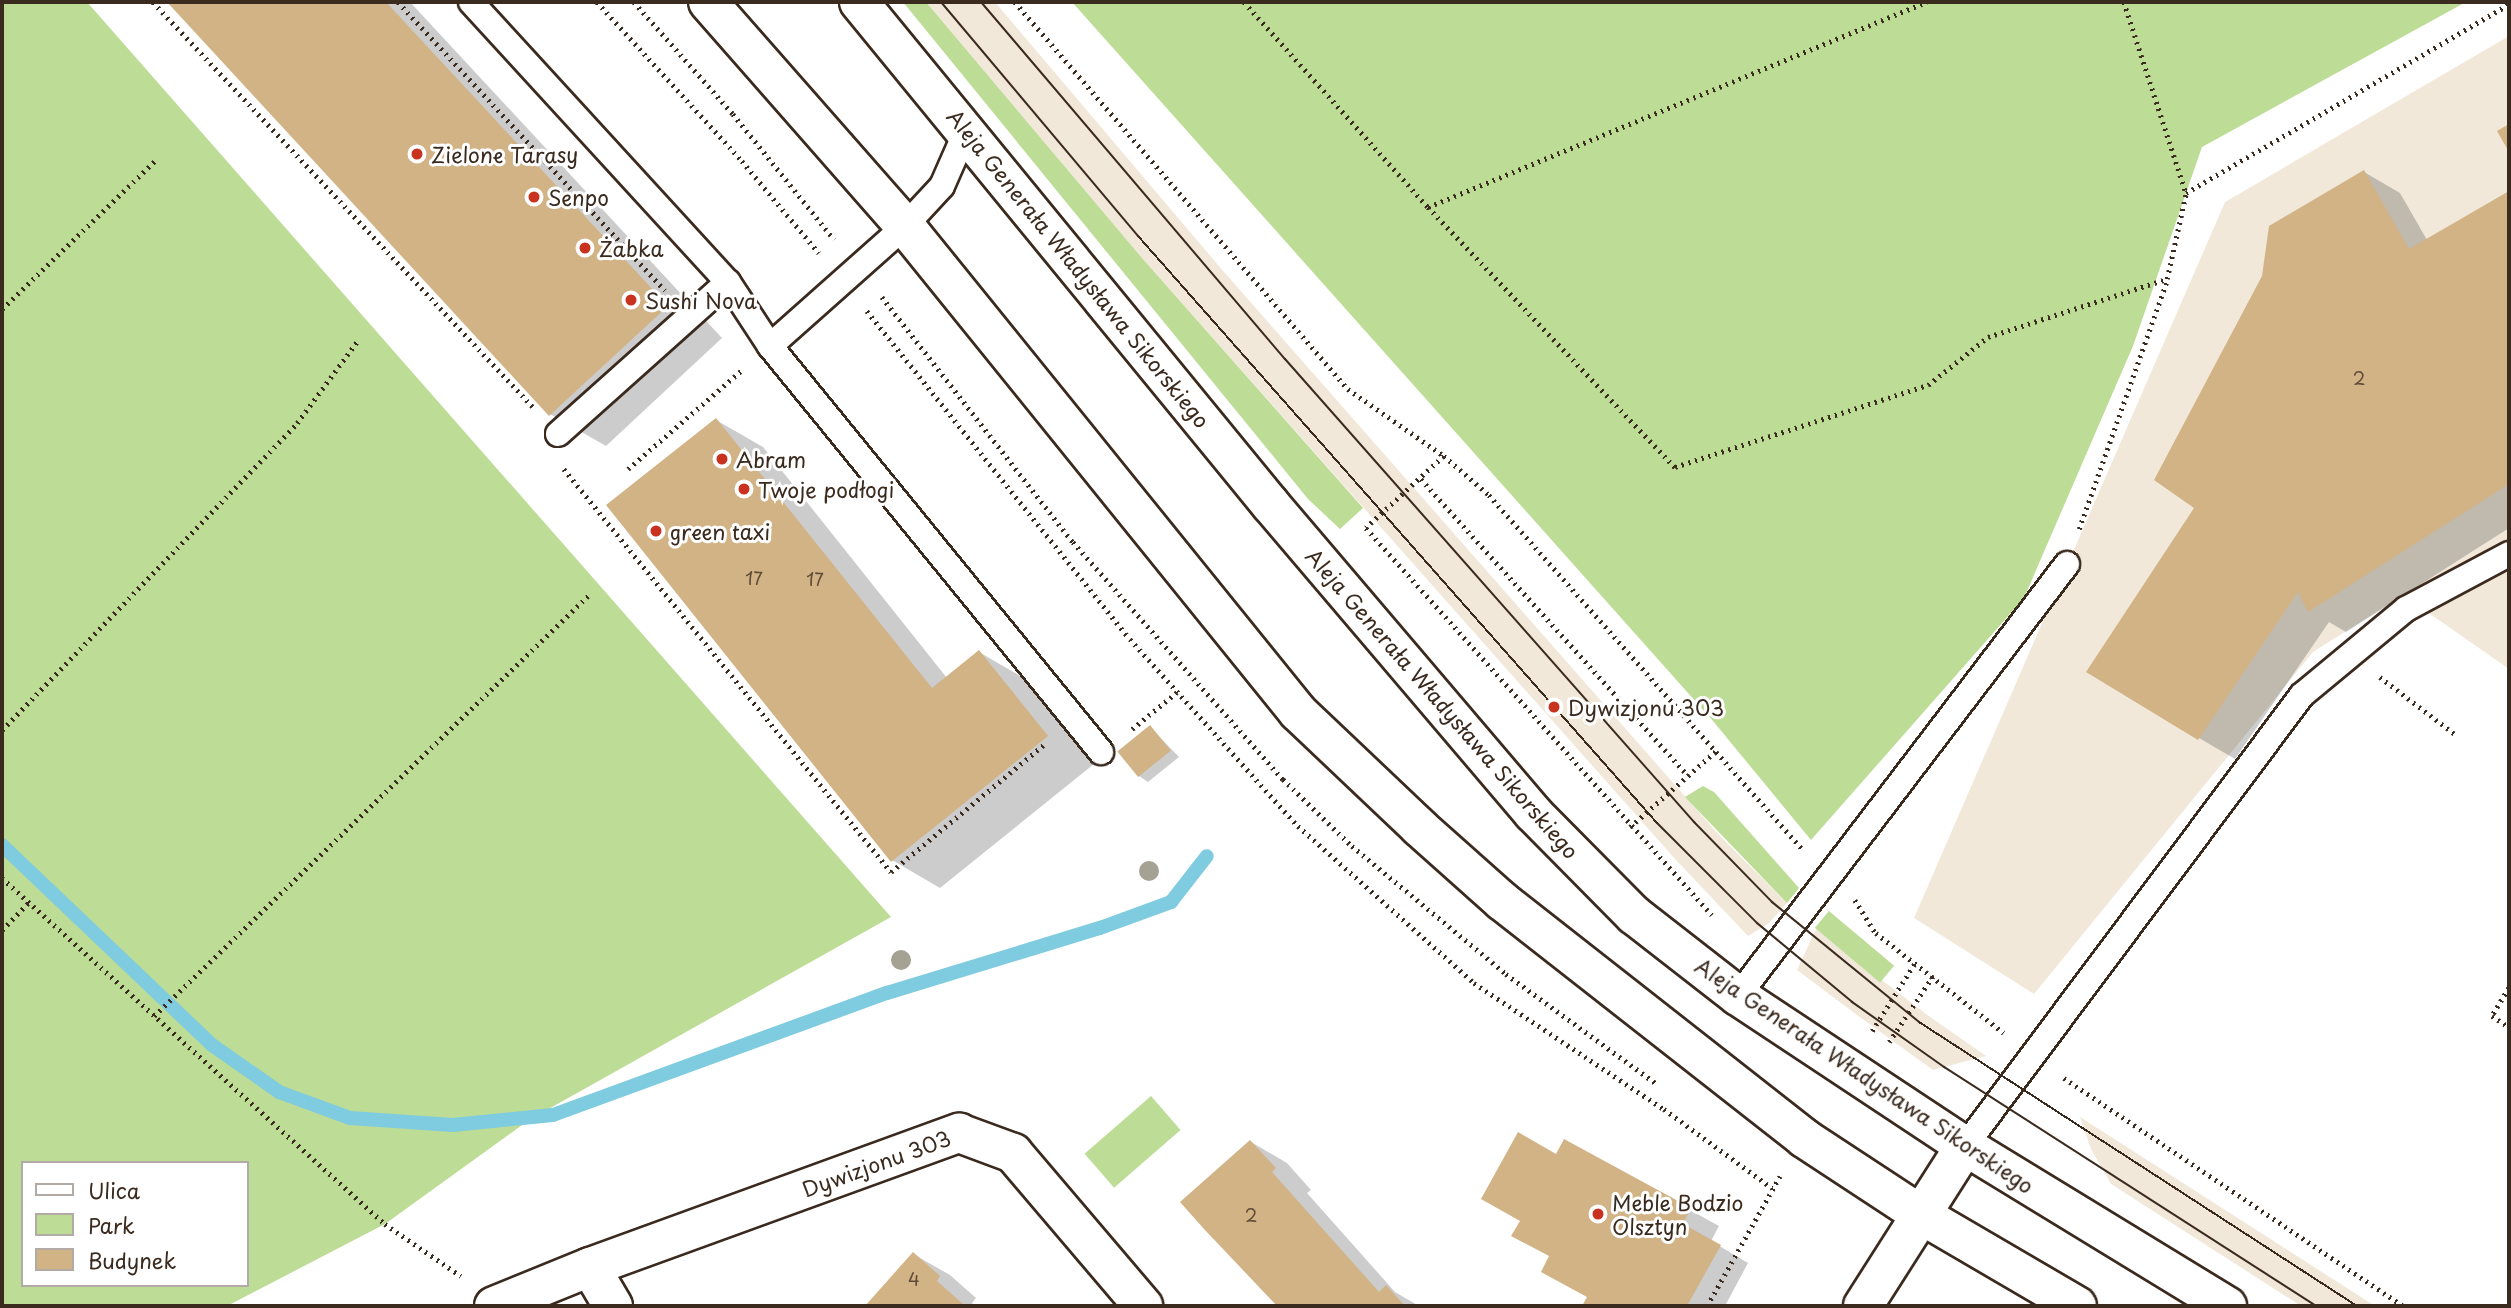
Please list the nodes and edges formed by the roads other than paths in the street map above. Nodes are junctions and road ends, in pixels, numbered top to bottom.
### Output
1 (471, 2) edge
2 (708, 2) edge
3 (859, 2) edge
4 (967, 129) junction
5 (905, 226) junction
6 (728, 282) junction
7 (770, 346) junction
8 (558, 435) road end
9 (2509, 554) edge
10 (2067, 564) road end
11 (1101, 752) dead end
12 (1738, 996) junction
13 (1965, 1146) junction
14 (1918, 1213) junction
15 (590, 1267) junction
16 (497, 1305) edge
17 (613, 1306) edge
18 (1143, 1306) edge
19 (1863, 1306) edge
20 (2077, 1306) edge
21 (2227, 1306) edge

1 - 6 lane
2 - 5 main road
3 - 4 main road, Aleja Generała Władysława Sikorskiego
4 - 5 lane
4 - 12 main road, Aleja Generała Władysława Sikorskiego
5 - 7 lane
5 - 14 main road
6 - 7 lane
6 - 8 lane
7 - 11 lane
9 - 13 lane
10 - 12 lane
12 - 13 main road, Aleja Generała Władysława Sikorskiego
13 - 14 main road
13 - 21 main road, Aleja Generała Władysława Sikorskiego
14 - 19 main road
14 - 20 main road
15 - 16 main road, Dywizjonu 303
15 - 17 main road
15 - 18 main road, Dywizjonu 303

